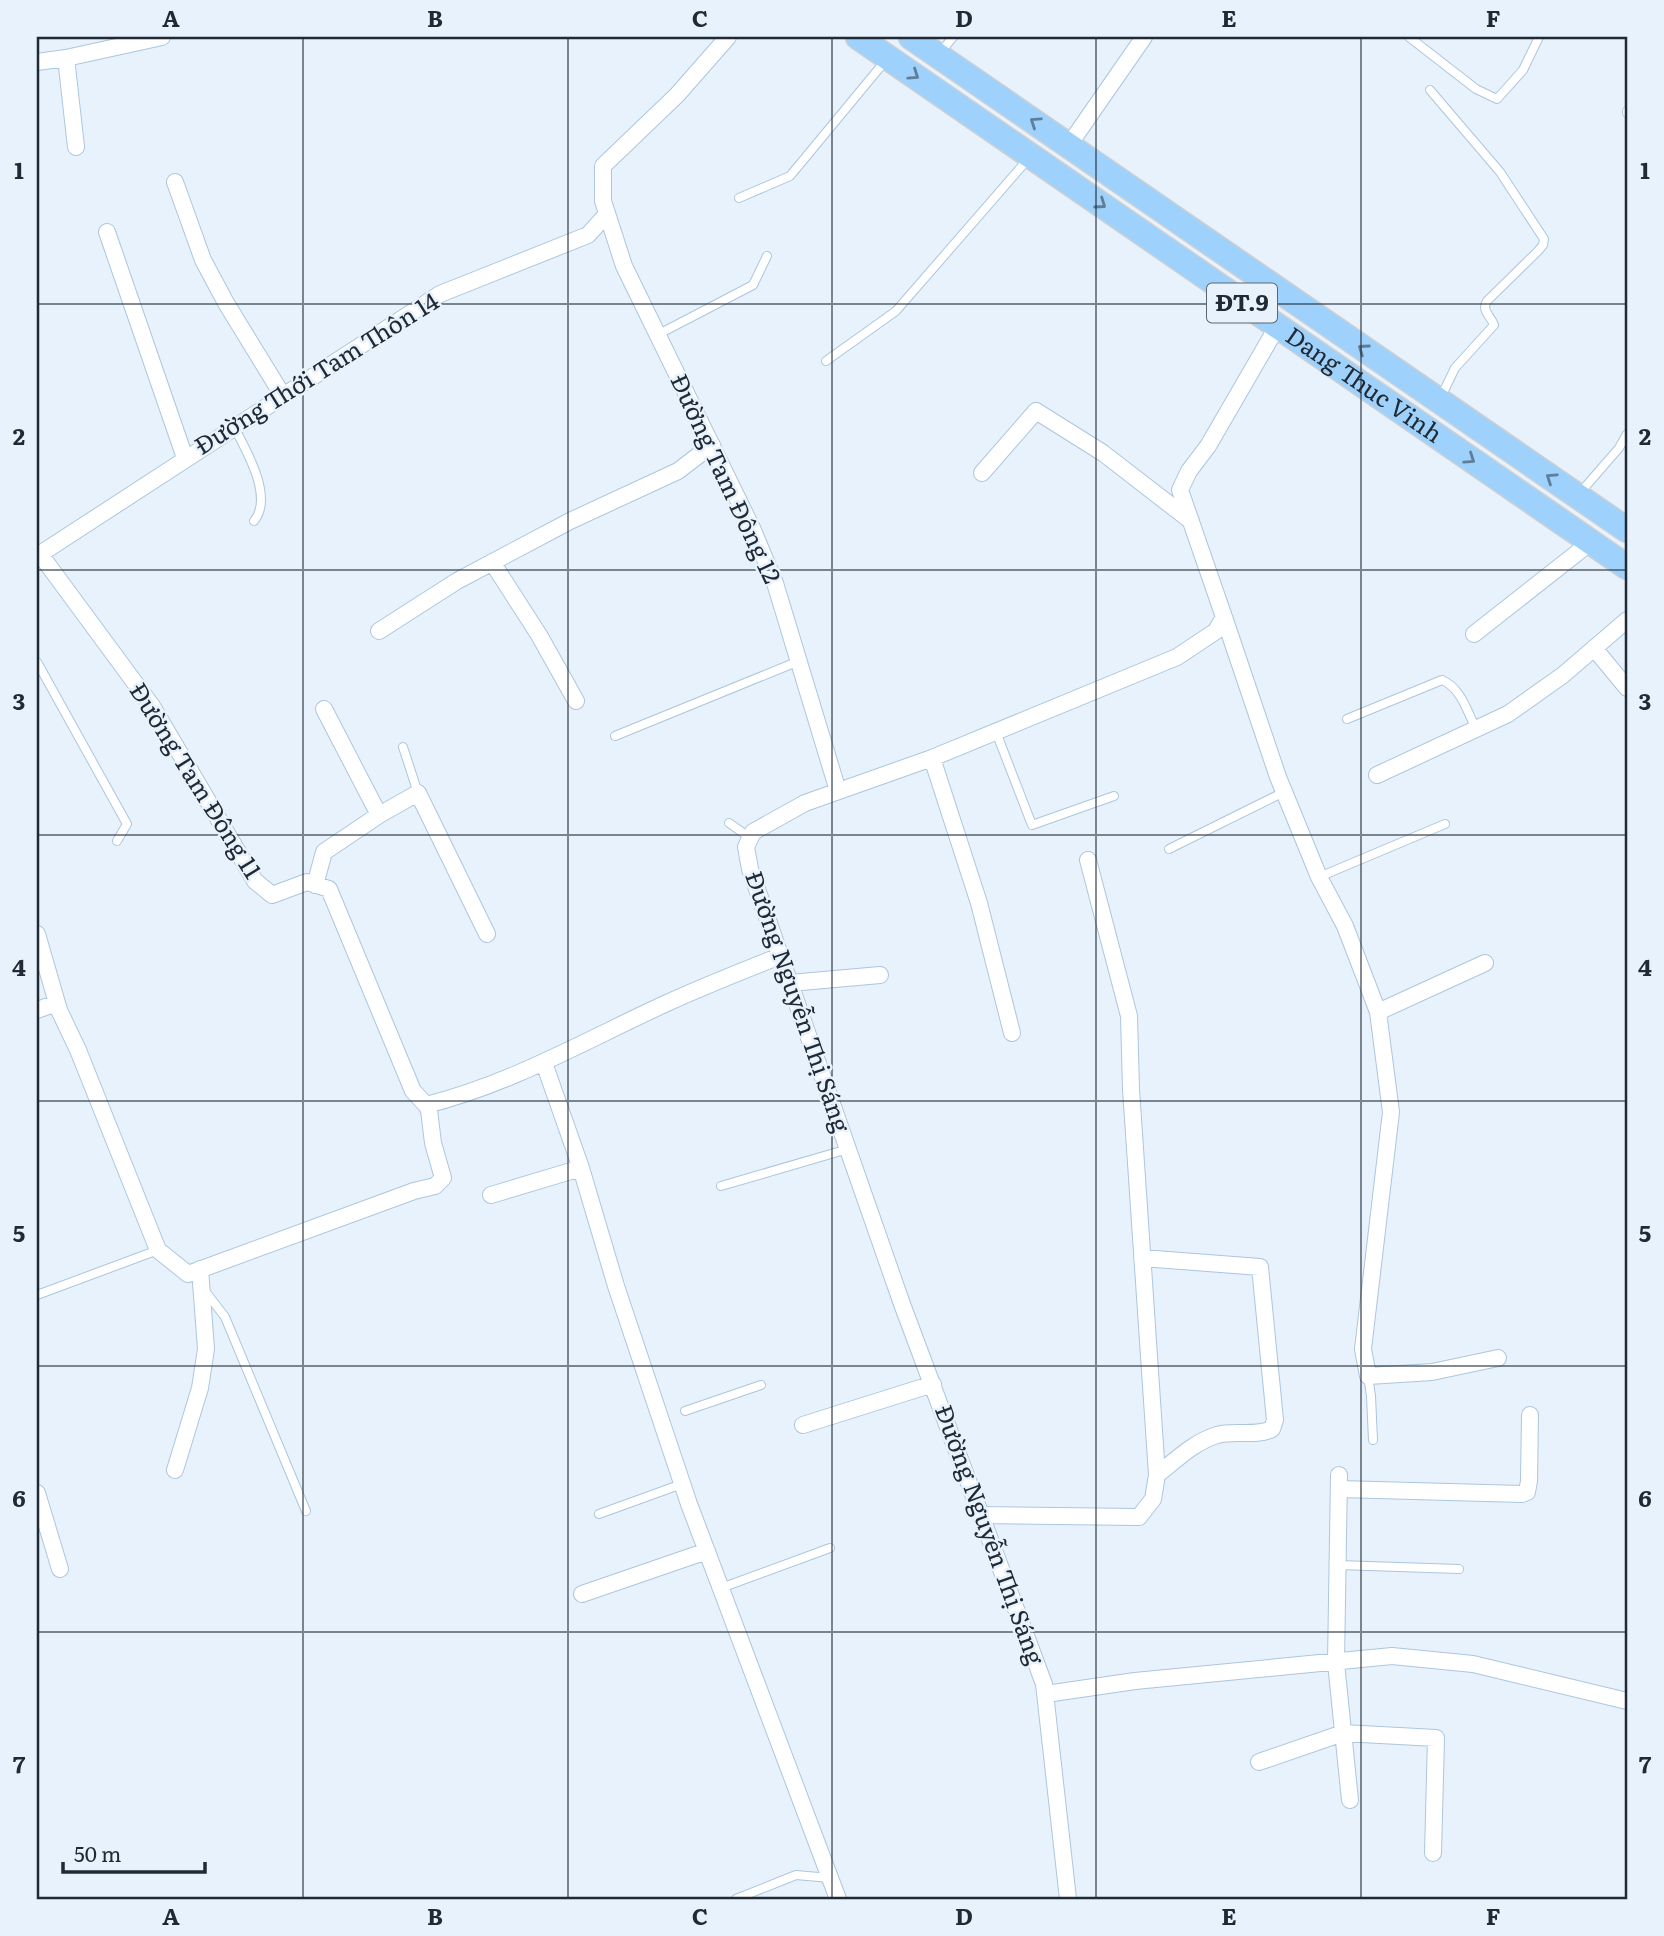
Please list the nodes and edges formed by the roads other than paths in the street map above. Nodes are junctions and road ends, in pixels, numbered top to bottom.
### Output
1 (162, 37) edge
2 (728, 37) edge
3 (858, 37) edge
4 (911, 37) edge
5 (1144, 37) edge
6 (1409, 37) edge
7 (1539, 37) edge
8 (946, 46) edge
9 (66, 58) junction
10 (888, 58) junction
11 (37, 62) edge
12 (1430, 90) dead end
13 (1069, 145) junction
14 (76, 147) dead end
15 (1031, 156) junction
16 (175, 182) dead end
17 (739, 198) dead end
18 (607, 214) junction
19 (107, 232) dead end
20 (768, 256) dead end
21 (1277, 327) junction
22 (657, 335) junction
23 (826, 360) dead end
24 (283, 396) junction
25 (1439, 401) junction
26 (234, 427) junction
27 (1627, 434) edge
28 (712, 445) junction
29 (185, 458) junction
30 (982, 473) dead end
31 (1577, 496) junction
32 (254, 521) dead end
33 (1191, 521) junction
34 (1627, 530) edge
35 (1591, 542) junction
36 (38, 555) edge
37 (492, 562) junction
38 (1627, 567) edge
39 (1224, 617) junction
40 (1627, 620) edge
41 (379, 631) dead end
42 (1474, 634) dead end
43 (1594, 648) junction
44 (799, 661) junction
45 (37, 662) edge
46 (1627, 688) edge
47 (576, 701) dead end
48 (324, 709) dead end
49 (1347, 719) dead end
50 (1476, 729) junction
51 (996, 732) junction
52 (614, 736) dead end
53 (403, 747) dead end
54 (932, 758) junction
55 (1377, 775) dead end
56 (838, 791) junction
57 (1284, 792) junction
58 (418, 793) junction
59 (1114, 796) dead end
60 (379, 815) junction
61 (729, 822) dead end
62 (1445, 824) dead end
63 (748, 837) junction
64 (117, 841) dead end
65 (1169, 849) dead end
66 (1088, 860) dead end
67 (1319, 877) junction
68 (315, 885) junction
69 (37, 934) edge
70 (487, 934) dead end
71 (780, 956) junction
72 (1485, 963) dead end
73 (880, 975) dead end
74 (790, 984) junction
75 (57, 1003) junction
76 (37, 1010) edge
77 (1378, 1012) junction
78 (1012, 1033) dead end
79 (544, 1063) junction
80 (426, 1105) junction
81 (848, 1149) junction
82 (581, 1168) junction
83 (721, 1186) dead end
84 (491, 1195) dead end
85 (158, 1250) junction
86 (1142, 1258) junction
87 (200, 1269) junction
88 (201, 1286) junction
89 (37, 1295) edge
90 (1499, 1358) dead end
91 (1368, 1376) junction
92 (933, 1384) junction
93 (761, 1385) dead end
94 (685, 1411) dead end
95 (1530, 1415) dead end
96 (803, 1425) dead end
97 (1373, 1440) dead end
98 (175, 1470) dead end
99 (1157, 1475) junction
100 (682, 1484) junction
101 (37, 1493) edge
102 (306, 1511) dead end
103 (598, 1514) dead end
104 (982, 1515) junction
105 (830, 1548) dead end
106 (707, 1551) junction
107 (1338, 1565) junction
108 (60, 1569) dead end
109 (1459, 1569) dead end
110 (721, 1588) junction
111 (582, 1594) dead end
112 (1336, 1663) junction
113 (1046, 1694) junction
114 (1627, 1701) edge
115 (1343, 1733) junction
116 (1259, 1762) dead end
117 (1350, 1800) dead end
118 (1433, 1853) dead end
119 (830, 1878) junction
120 (736, 1899) edge
121 (838, 1899) edge
122 (1066, 1899) edge

1 - 9 street
2 - 18 street, Đường Tam Đông 12
3 - 10 main road, Dang Thuc Vinh / ĐT.9
4 - 8 main road, Dang Thuc Vinh / ĐT.9
5 - 13 street
6 - 7 lane
13 -> 8 main road, Dang Thuc Vinh / ĐT.9
9 - 11 street
9 - 14 street
10 -> 15 main road, Dang Thuc Vinh / ĐT.9
10 - 17 lane
12 - 25 lane
25 -> 13 main road, Dang Thuc Vinh / ĐT.9
15 -> 21 main road, Dang Thuc Vinh / ĐT.9
15 - 23 lane
16 - 24 street
18 - 22 street, Đường Tam Đông 12
18 - 24 street, Đường Thới Tam Thôn 14
19 - 29 street
20 - 22 lane
21 - 33 street
21 -> 35 main road, Dang Thuc Vinh / ĐT.9
22 - 28 street, Đường Tam Đông 12
24 - 26 street, Đường Thới Tam Thôn 14
31 -> 25 main road, Dang Thuc Vinh / ĐT.9
26 - 29 street, Đường Thới Tam Thôn 14
26 - 32 lane
27 - 31 lane
28 - 37 street
28 - 44 street, Đường Tam Đông 12
29 - 36 street, Đường Thới Tam Thôn 14
30 - 33 street
31 - 34 main road, Dang Thuc Vinh / ĐT.9
33 - 39 street
35 - 38 main road, Dang Thuc Vinh / ĐT.9
35 - 42 street
36 - 68 street, Đường Tam Đông 11
37 - 41 street
37 - 47 street
39 - 51 street, Đường Nguyễn Thị Sáng
39 - 57 street
40 - 43 street
43 - 46 street
43 - 50 street
44 - 52 lane
44 - 56 street, Đường Tam Đông 12
45 - 64 lane
48 - 60 street
49 - 50 lane
50 - 55 street
51 - 54 street, Đường Nguyễn Thị Sáng
51 - 59 lane
53 - 58 lane
54 - 56 street, Đường Nguyễn Thị Sáng
54 - 78 street
56 - 63 street, Đường Nguyễn Thị Sáng
57 - 65 lane
57 - 67 street
58 - 60 street
58 - 70 street
60 - 68 street
61 - 63 lane
62 - 67 lane
63 - 71 street, Đường Nguyễn Thị Sáng
66 - 86 street
67 - 77 street
68 - 80 street
69 - 75 street
71 - 74 street, Đường Nguyễn Thị Sáng
71 - 79 street
72 - 77 street
73 - 74 street
74 - 81 street, Đường Nguyễn Thị Sáng
75 - 76 street
75 - 85 street
77 - 91 street
79 - 80 street
79 - 82 street
80 - 87 street
81 - 83 lane
81 - 92 street, Đường Nguyễn Thị Sáng
82 - 84 street
82 - 100 street
85 - 87 street
85 - 89 lane
86 - 99 street
86 - 99 street
87 - 88 street
88 - 98 street
88 - 102 lane
90 - 91 street
91 - 97 lane
92 - 96 street
92 - 104 street, Đường Nguyễn Thị Sáng
93 - 94 lane
95 - 107 street
99 - 104 street
100 - 103 lane
100 - 106 street
101 - 108 street
104 - 113 street, Đường Nguyễn Thị Sáng
105 - 110 lane
106 - 110 street
106 - 111 street
107 - 109 lane
107 - 112 street
110 - 119 street
112 - 113 street
112 - 114 street
112 - 115 street
113 - 122 street, Đường Nguyễn Thị Sáng
115 - 116 street
115 - 117 street
115 - 118 street
119 - 120 lane
119 - 121 street

